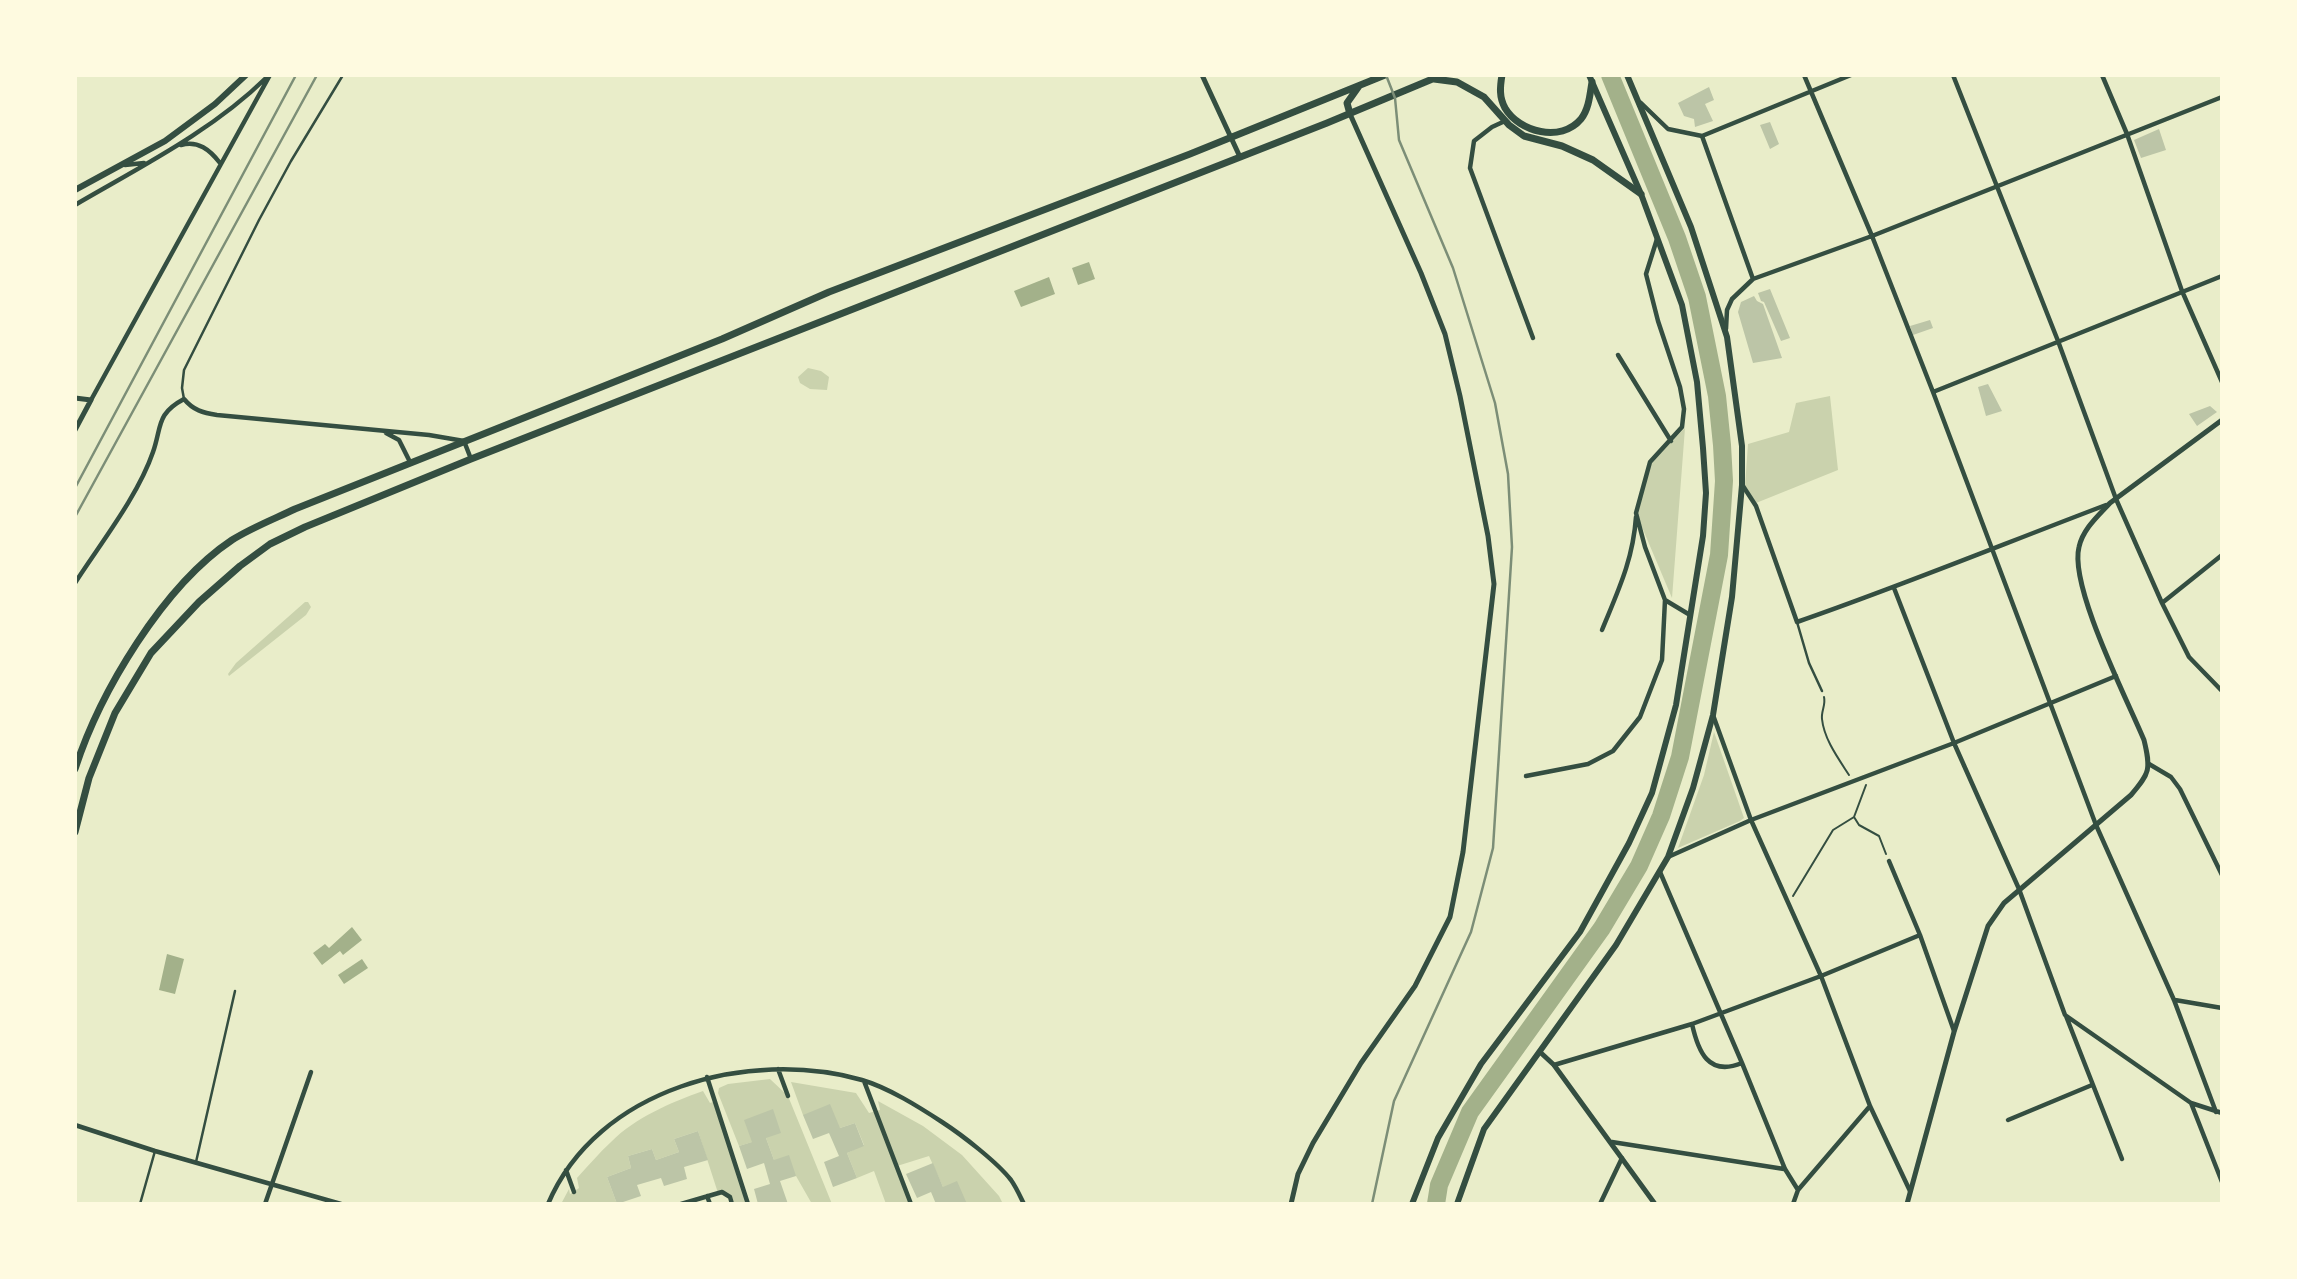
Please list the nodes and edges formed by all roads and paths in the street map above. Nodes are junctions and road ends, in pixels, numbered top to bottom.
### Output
1 (246, 75) edge
2 (270, 75) edge
3 (343, 75) edge
4 (1202, 75) edge
5 (1385, 75) edge
6 (1442, 75) edge
7 (1502, 75) edge
8 (1627, 75) edge
9 (1804, 75) edge
10 (1851, 75) edge
11 (1953, 75) edge
12 (2102, 75) edge
13 (1591, 79) edge
14 (1430, 80) junction
15 (1361, 85) junction
16 (1811, 91) junction
17 (1635, 96) junction
18 (2222, 97) edge
19 (1350, 114) junction
20 (1505, 121) junction
21 (2127, 134) junction
22 (1702, 136) junction
23 (1231, 137) junction
24 (173, 148) junction
25 (1240, 157) junction
26 (148, 163) junction
27 (220, 164) junction
28 (120, 165) junction
29 (1998, 186) junction
30 (75, 190) edge
31 (1641, 194) junction
32 (75, 205) edge
33 (1658, 236) junction
34 (1872, 236) junction
35 (2222, 276) edge
36 (1753, 279) junction
37 (2182, 291) junction
38 (1727, 337) junction
39 (1533, 338) dead end
40 (2058, 341) junction
41 (1618, 355) dead end
42 (2222, 382) edge
43 (1933, 392) junction
44 (75, 398) edge
45 (184, 399) junction
46 (92, 400) junction
47 (79, 415) edge
48 (2222, 420) edge
49 (75, 430) edge
50 (383, 431) junction
51 (464, 441) junction
52 (1671, 441) junction
53 (471, 459) junction
54 (410, 462) junction
55 (1742, 485) junction
56 (2116, 499) junction
57 (2110, 503) junction
58 (1636, 513) junction
59 (1992, 548) junction
60 (2222, 555) edge
61 (75, 583) edge
62 (1894, 588) junction
63 (1665, 600) junction
64 (2162, 603) junction
65 (1690, 615) junction
66 (1797, 622) junction
67 (1602, 630) dead end
68 (2117, 676) junction
69 (1822, 691) joint
70 (2222, 691) edge
71 (2051, 704) junction
72 (1713, 715) junction
73 (79, 743) edge
74 (1954, 743) junction
75 (2150, 764) junction
76 (75, 769) edge
77 (1526, 776) dead end
78 (1866, 777) junction
79 (1854, 781) junction
80 (1854, 817) junction
81 (1751, 820) junction
82 (2096, 825) junction
83 (75, 832) edge
84 (1668, 857) junction
85 (1889, 862) joint
86 (1660, 871) junction
87 (2222, 875) edge
88 (2019, 889) junction
89 (1788, 902) junction
90 (1920, 935) junction
91 (1821, 976) junction
92 (235, 991) dead end
93 (2174, 1000) junction
94 (2222, 1008) edge
95 (1720, 1013) junction
96 (2066, 1015) junction
97 (1692, 1024) junction
98 (1954, 1032) junction
99 (1540, 1052) junction
100 (1742, 1063) junction
101 (1554, 1065) junction
102 (778, 1069) junction
103 (311, 1072) dead end
104 (707, 1077) junction
105 (864, 1080) junction
106 (2092, 1086) junction
107 (789, 1096) dead end
108 (2191, 1103) junction
109 (1870, 1106) junction
110 (2219, 1112) edge
111 (2008, 1120) dead end
112 (75, 1125) edge
113 (1612, 1142) junction
114 (155, 1151) junction
115 (1622, 1158) junction
116 (2122, 1159) dead end
117 (196, 1162) junction
118 (1784, 1169) junction
119 (566, 1170) junction
120 (2222, 1182) edge
121 (273, 1183) junction
122 (1798, 1190) junction
123 (574, 1192) dead end
124 (1910, 1192) junction
125 (707, 1196) junction
126 (140, 1204) edge
127 (265, 1204) edge
128 (341, 1204) edge
129 (548, 1204) edge
130 (681, 1204) edge
131 (710, 1204) edge
132 (732, 1204) edge
133 (748, 1204) edge
134 (911, 1204) edge
135 (1024, 1204) edge
136 (1291, 1204) edge
137 (1412, 1204) edge
138 (1457, 1204) edge
139 (1600, 1204) edge
140 (1655, 1204) edge
141 (1793, 1204) edge
142 (1907, 1204) edge

1 - 28 main road
2 - 24 street
2 - 27 street
3 - 45 lane
4 - 23 street
5 - 15 main road
6 - 14 main road
7 - 13 main road
8 - 17 main road
9 - 16 street
10 - 16 street
11 - 29 street
12 - 21 street
13 - 31 main road
14 - 19 main road
14 - 20 main road
15 - 19 main road
15 - 23 main road
16 - 22 street
16 - 34 street
17 - 22 street
17 - 38 main road
18 - 21 street
19 - 25 main road
19 - 136 street
20 - 31 main road
20 - 39 street
21 - 29 street
21 - 37 street
22 - 36 street
23 - 25 street
23 - 51 main road
24 - 26 street
24 - 27 street
25 - 53 main road
26 - 28 street
26 - 32 street
27 - 46 street
28 - 30 main road
29 - 34 street
29 - 40 street
31 - 33 main road
33 - 52 street
33 - 65 main road
34 - 36 street
34 - 43 street
35 - 37 street
36 - 38 street
37 - 40 street
37 - 42 street
38 - 55 main road
40 - 43 street
40 - 56 street
41 - 52 street
43 - 59 street
44 - 46 street
45 - 50 street
45 - 61 street
46 - 47 street
47 - 49 street
48 - 56 street
50 - 51 street
50 - 54 street
51 - 53 street
51 - 54 main road
52 - 58 street
53 - 83 main road
54 - 73 main road
55 - 66 street
55 - 72 main road
56 - 57 street
56 - 64 street
57 - 59 street
57 - 68 street
58 - 63 street
58 - 67 street
59 - 62 street
59 - 71 street
60 - 64 street
62 - 66 street
62 - 74 street
63 - 65 street
63 - 77 street
64 - 70 street
65 - 137 main road
66 - 69 lane
68 - 71 street
68 - 75 street
69 - 79 path
71 - 74 street
71 - 82 street
72 - 81 street
72 - 84 main road
73 - 76 main road
74 - 78 street
74 - 88 street
75 - 82 street
75 - 87 street
78 - 79 street
78 - 80 path
79 - 81 street
80 - 85 path
80 - 89 path
81 - 84 street
81 - 89 street
82 - 88 street
82 - 93 street
84 - 86 main road
85 - 90 street
86 - 95 street
86 - 99 main road
88 - 96 street
88 - 98 street
89 - 91 street
90 - 91 street
90 - 98 street
91 - 95 street
91 - 109 street
92 - 117 lane
93 - 94 street
93 - 110 street
95 - 97 street
95 - 100 street
96 - 106 street
96 - 108 street
97 - 100 street
97 - 101 street
98 - 124 street
99 - 101 street
99 - 138 main road
100 - 118 street
101 - 113 street
102 - 104 street
102 - 105 street
102 - 107 street
103 - 121 street
104 - 119 street
104 - 133 street
105 - 134 street
105 - 135 street
106 - 111 street
106 - 116 street
108 - 110 street
108 - 120 street
109 - 122 street
109 - 124 street
112 - 114 street
113 - 115 street
113 - 118 street
114 - 117 street
114 - 126 lane
115 - 139 street
115 - 140 street
117 - 121 street
118 - 122 street
119 - 123 street
119 - 129 street
121 - 127 street
121 - 128 street
122 - 141 street
124 - 142 street
125 - 130 street
125 - 131 street
125 - 132 street

